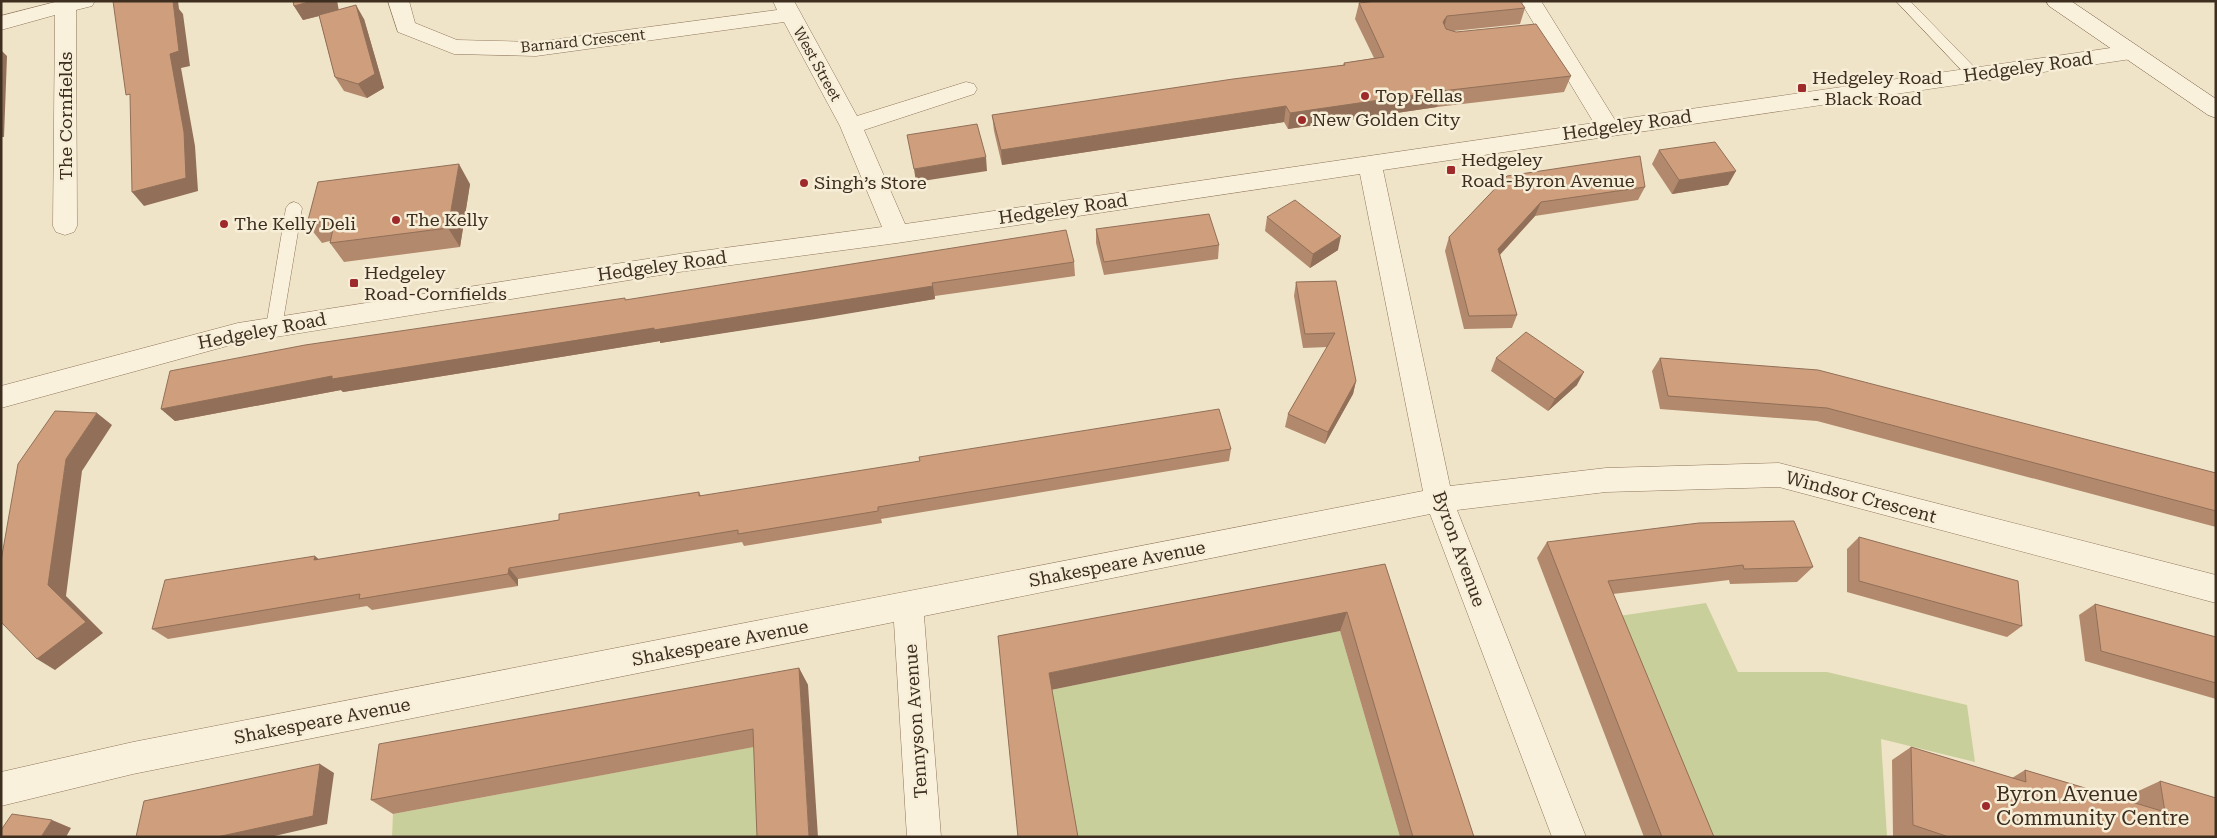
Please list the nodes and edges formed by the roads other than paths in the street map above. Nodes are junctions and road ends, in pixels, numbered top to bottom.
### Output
1 (398, 1) edge
2 (1902, 1) edge
3 (2056, 1) edge
4 (75, 4) edge
5 (1532, 4) dead end
6 (786, 8) edge
7 (1, 23) edge
8 (2131, 52) junction
9 (1974, 75) junction
10 (966, 89) dead end
11 (2216, 110) edge
12 (851, 126) junction
13 (1608, 128) junction
14 (1370, 163) junction
15 (294, 208) dead end
16 (66, 226) dead end
17 (896, 234) junction
18 (274, 327) junction
19 (1, 397) edge
20 (1439, 500) junction
21 (2216, 589) edge
22 (908, 606) junction
23 (1, 789) edge
24 (924, 837) edge
25 (1569, 837) edge

1 - 6 street, Barnard Crescent
2 - 9 lane
3 - 8 street
4 - 7 street, The Cornfields
4 - 16 street, The Cornfields
5 - 13 street
6 - 12 street, West Street
8 - 9 street, Hedgeley Road
8 - 11 street
9 - 13 street, Hedgeley Road
10 - 12 street
12 - 17 street, West Street
13 - 14 street, Hedgeley Road
14 - 17 street, Hedgeley Road
14 - 20 street, Byron Avenue
15 - 18 lane
17 - 18 street, Hedgeley Road
18 - 19 street, Hedgeley Road
20 - 21 street, Windsor Crescent
20 - 22 street, Shakespeare Avenue
20 - 25 street, Byron Avenue
22 - 23 street, Shakespeare Avenue
22 - 24 street, Tennyson Avenue

